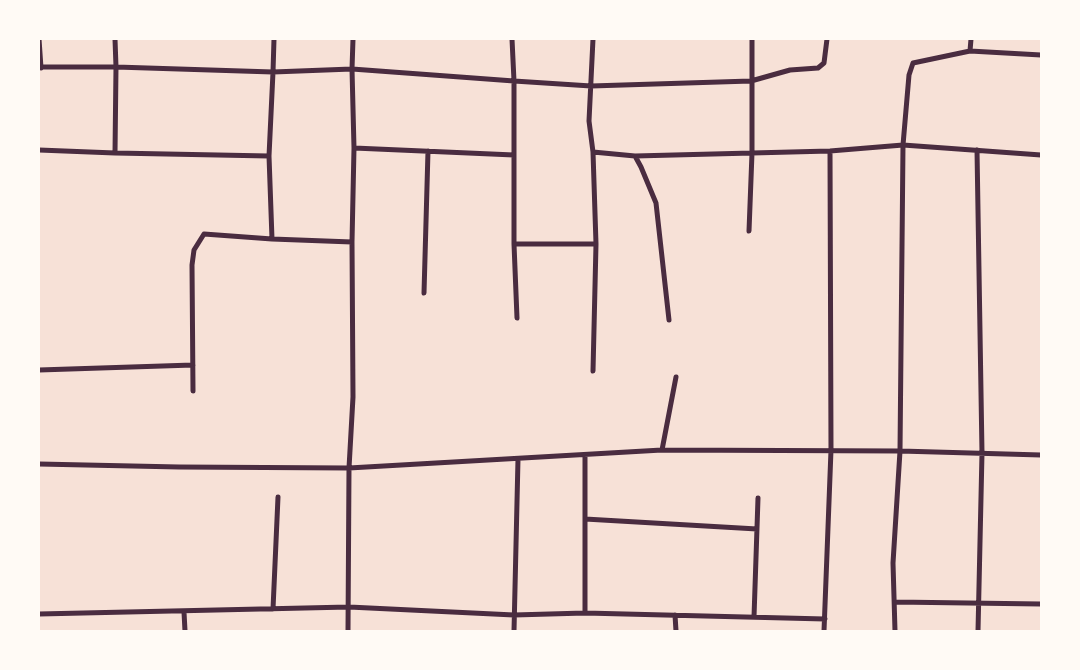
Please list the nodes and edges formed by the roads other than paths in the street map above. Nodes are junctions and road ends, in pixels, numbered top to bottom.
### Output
1 (39, 39) edge
2 (115, 39) edge
3 (274, 39) edge
4 (353, 39) edge
5 (512, 39) edge
6 (594, 39) edge
7 (752, 39) edge
8 (827, 39) edge
9 (971, 39) edge
10 (970, 51) junction
11 (1041, 55) edge
12 (116, 67) junction
13 (40, 68) edge
14 (352, 69) junction
15 (273, 72) junction
16 (514, 81) junction
17 (751, 81) junction
18 (591, 86) junction
19 (903, 145) junction
20 (354, 148) junction
21 (39, 150) edge
22 (977, 150) junction
23 (428, 151) junction
24 (830, 151) junction
25 (593, 152) junction
26 (115, 153) junction
27 (752, 153) junction
28 (514, 155) junction
29 (1041, 155) edge
30 (270, 156) junction
31 (635, 156) junction
32 (749, 231) dead end
33 (272, 239) junction
34 (352, 242) junction
35 (514, 244) junction
36 (596, 244) junction
37 (424, 293) dead end
38 (517, 318) dead end
39 (669, 320) dead end
40 (193, 365) junction
41 (39, 370) edge
42 (593, 371) dead end
43 (676, 377) dead end
44 (193, 392) dead end
45 (662, 450) junction
46 (831, 450) junction
47 (900, 451) junction
48 (982, 453) junction
49 (585, 455) junction
50 (1041, 455) edge
51 (518, 459) junction
52 (39, 464) edge
53 (349, 468) junction
54 (278, 497) dead end
55 (758, 498) dead end
56 (585, 519) junction
57 (757, 528) junction
58 (895, 602) junction
59 (979, 603) junction
60 (1041, 604) edge
61 (349, 607) junction
62 (274, 609) junction
63 (184, 612) junction
64 (585, 613) junction
65 (39, 614) edge
66 (514, 615) junction
67 (675, 615) junction
68 (754, 617) junction
69 (825, 618) junction
70 (185, 631) edge
71 (348, 631) edge
72 (514, 631) edge
73 (676, 631) edge
74 (824, 631) edge
75 (895, 631) edge
76 (978, 631) edge

1 - 13 street
2 - 12 street
3 - 15 street
4 - 14 street
5 - 16 street
6 - 18 street
7 - 17 street
8 - 17 street
9 - 10 street
10 - 11 street
10 - 19 street
12 - 13 street
12 - 15 street
12 - 26 street
14 - 15 street
14 - 16 street
14 - 20 street
15 - 30 street
16 - 18 street
16 - 28 street
17 - 18 street
17 - 27 street
18 - 25 street
19 - 22 street
19 - 24 street
19 - 47 street
20 - 23 street
20 - 34 street
21 - 26 street
22 - 29 street
22 - 48 street
23 - 28 street
23 - 37 street
24 - 27 street
24 - 46 street
25 - 31 street
25 - 36 street
26 - 30 street
27 - 31 street
27 - 32 street
28 - 35 street
30 - 33 street
31 - 39 street
33 - 34 street
33 - 40 street
34 - 53 street
35 - 36 street
35 - 38 street
36 - 42 street
40 - 41 street
40 - 44 street
43 - 45 street
45 - 46 street
45 - 49 street
46 - 47 street
46 - 69 street
47 - 48 street
47 - 58 street
48 - 50 street
48 - 59 street
49 - 51 street
49 - 56 street
51 - 53 street
51 - 66 street
52 - 53 street
53 - 61 street
54 - 62 street
55 - 57 street
56 - 57 street
56 - 64 street
57 - 68 street
58 - 59 street
58 - 75 street
59 - 60 street
59 - 76 street
61 - 62 street
61 - 66 street
61 - 71 street
62 - 63 street
63 - 65 street
63 - 70 street
64 - 66 street
64 - 67 street
66 - 72 street
67 - 68 street
67 - 73 street
68 - 69 street
69 - 74 street

